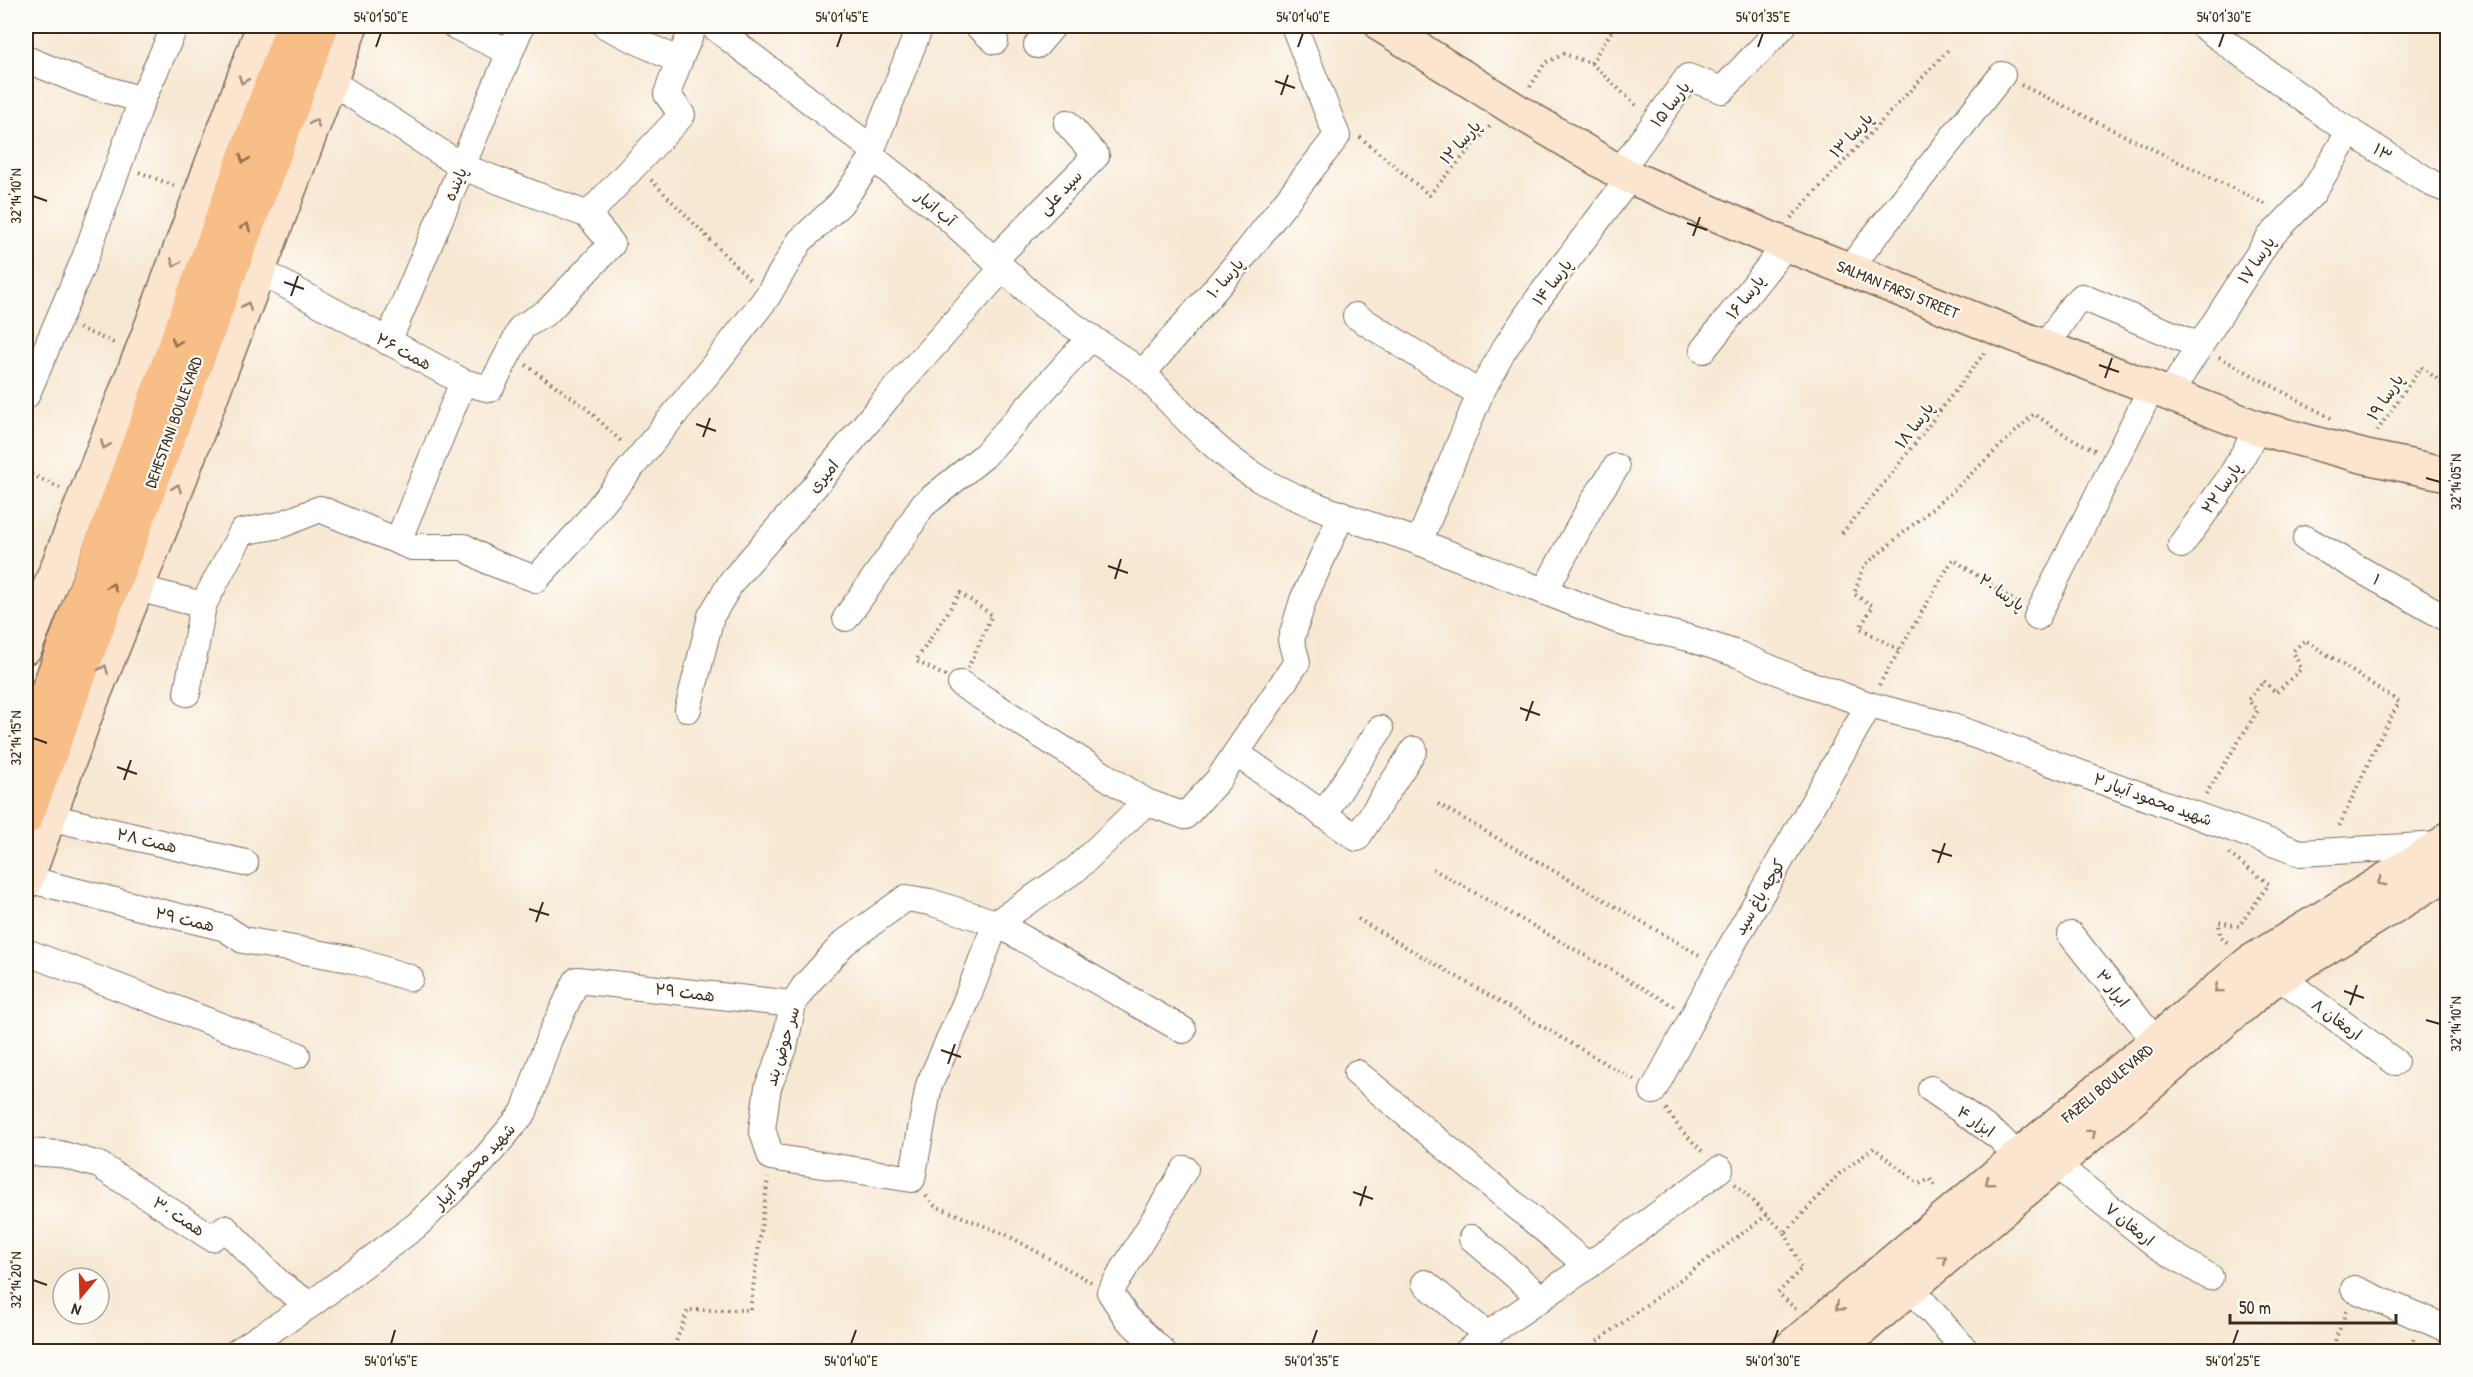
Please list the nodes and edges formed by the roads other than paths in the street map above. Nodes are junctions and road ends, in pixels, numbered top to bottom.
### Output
1 (175, 26) edge
2 (263, 26) edge
3 (293, 26) edge
4 (321, 26) edge
5 (351, 26) edge
6 (455, 26) edge
7 (521, 26) edge
8 (606, 26) edge
9 (694, 26) edge
10 (714, 26) edge
11 (920, 26) edge
12 (1294, 26) edge
13 (1382, 26) edge
14 (1783, 26) edge
15 (2203, 26) edge
16 (509, 52) junction
17 (26, 58) edge
18 (679, 61) junction
19 (2002, 75) road end
20 (330, 81) junction
21 (142, 100) junction
22 (2335, 122) junction
23 (1067, 123) dead end
24 (873, 153) junction
25 (463, 167) junction
26 (1625, 174) junction
27 (2448, 190) edge
28 (588, 215) junction
29 (1779, 241) junction
30 (998, 264) junction
31 (1848, 270) junction
32 (260, 271) junction
33 (1356, 316) dead end
34 (1091, 337) junction
35 (388, 342) junction
36 (2200, 346) junction
37 (2044, 347) junction
38 (1702, 350) dead end
39 (1143, 373) junction
40 (463, 382) junction
41 (2160, 390) junction
42 (1480, 394) junction
43 (26, 396) edge
44 (2258, 428) junction
45 (1616, 467) dead end
46 (2448, 474) edge
47 (1342, 514) junction
48 (2306, 539) dead end
49 (398, 541) junction
50 (1419, 542) junction
51 (2181, 545) dead end
52 (137, 588) junction
53 (1545, 590) junction
54 (203, 605) junction
55 (2037, 617) road end
56 (846, 618) dead end
57 (2448, 619) edge
58 (26, 647) edge
59 (961, 684) road end
60 (187, 693) dead end
61 (1869, 705) junction
62 (688, 709) dead end
63 (1380, 729) dead end
64 (26, 749) edge
65 (1414, 750) dead end
66 (1236, 753) junction
67 (1146, 802) junction
68 (1323, 815) junction
69 (37, 818) edge
70 (2446, 852) edge
71 (245, 863) dead end
72 (26, 880) edge
73 (996, 923) junction
74 (2071, 935) dead end
75 (2320, 936) junction
76 (26, 952) edge
77 (2280, 977) junction
78 (410, 978) dead end
79 (577, 980) joint
80 (793, 1005) junction
81 (1183, 1030) dead end
82 (2156, 1042) junction
83 (297, 1054) dead end
84 (2395, 1062) dead end
85 (1357, 1073) dead end
86 (1931, 1089) dead end
87 (1653, 1091) road end
88 (26, 1152) edge
89 (2018, 1157) junction
90 (2055, 1164) junction
91 (1185, 1169) dead end
92 (1720, 1169) road end
93 (1472, 1238) dead end
94 (1588, 1266) junction
95 (2210, 1277) dead end
96 (1425, 1283) dead end
97 (1910, 1287) junction
98 (2354, 1289) road end
99 (1541, 1298) junction
100 (310, 1305) junction
101 (2448, 1329) edge
102 (1477, 1343) edge
103 (237, 1352) edge
104 (1163, 1352) edge
105 (1785, 1352) edge
106 (1835, 1352) edge
107 (1967, 1352) edge

1 - 21 street
2 -> 58 main road
3 -> 64 main road, DEHESTANI BOULEVARD
69 -> 4 main road, DEHESTANI BOULEVARD
5 - 20 main road
6 - 16 street
7 - 16 street, پاینده
8 - 18 street
9 - 18 street
10 - 24 street, آب انبار
11 - 24 street
12 - 39 street, پارسا ۱۰
13 - 26 main road, SALMAN FARSI STREET
14 - 26 street, پارسا ۱۵
15 - 22 street, ۱۳
16 - 25 street, پاینده
17 - 21 street
18 - 28 street
19 - 31 street
20 - 25 street
32 -> 20 main road
21 - 43 street
22 - 27 street, ۱۳
22 - 36 street, پارسا ۱۷
23 - 30 street, سید علی
24 - 30 street, آب انبار
24 - 49 street
25 - 28 street
25 - 35 street, پاینده
26 - 29 main road, SALMAN FARSI STREET
26 - 42 street, پارسا ۱۴
28 - 40 street, همت ۲۶
29 - 31 main road, SALMAN FARSI STREET
29 - 38 street, پارسا ۱۶
30 - 34 street
30 - 62 street, امیری
31 - 37 main road, SALMAN FARSI STREET
32 - 35 street, همت ۲۶
52 -> 32 main road
33 - 42 street
34 - 39 street
34 - 56 street
35 - 40 street, همت ۲۶
36 - 37 street
36 - 41 street, پارسا ۱۷
37 - 41 main road, SALMAN FARSI STREET
39 - 47 street, شهید محمود آبیار ۲
40 - 49 street
41 - 44 main road, SALMAN FARSI STREET
41 - 55 street, پارسا ۲۰
42 - 50 street, پارسا ۱۴
44 - 46 main road, SALMAN FARSI STREET
44 - 51 street, پارسا ۲۲
45 - 53 street
47 - 50 street, شهید محمود آبیار ۲
47 - 66 street
48 - 57 street, ۱
49 - 54 street
50 - 53 street, شهید محمود آبیار ۲
52 - 54 street
69 -> 52 main road
53 - 61 street, شهید محمود آبیار ۲
54 - 60 street
59 - 67 street
61 - 70 street, شهید محمود آبیار ۲
61 - 87 street, کوچه باغ سید
63 - 68 street
65 - 68 street
66 - 67 street
66 - 68 street
67 - 73 street
69 - 71 street, همت ۲۸
69 - 72 main road
70 - 75 main road, FAZELI BOULEVARD
72 - 78 street, همت ۲۹
73 - 80 street, سر حوض بند
73 - 80 street, سر حوض بند
73 - 81 street
74 - 82 street, ابرار ۳
75 - 77 main road, FAZELI BOULEVARD
75 -> 82 main road, FAZELI BOULEVARD
76 - 83 street
77 - 84 street, ارمغان ۸
90 -> 77 main road, FAZELI BOULEVARD
79 - 80 street, همت ۲۹
79 - 100 street, شهید محمود آبیار
82 - 89 main road, FAZELI BOULEVARD
85 - 94 street
86 - 89 street, ابزار ۴
88 - 100 street, همت ۳۰
89 -> 105 main road, FAZELI BOULEVARD
90 - 95 street, ارمغان ۷
97 -> 90 main road, FAZELI BOULEVARD
91 - 104 street
92 - 94 street
93 - 99 street
94 - 99 street
96 - 102 street
97 - 106 main road, FAZELI BOULEVARD
97 - 107 street
98 - 101 street
99 - 102 street
100 - 103 street, شهید محمود آبیار

